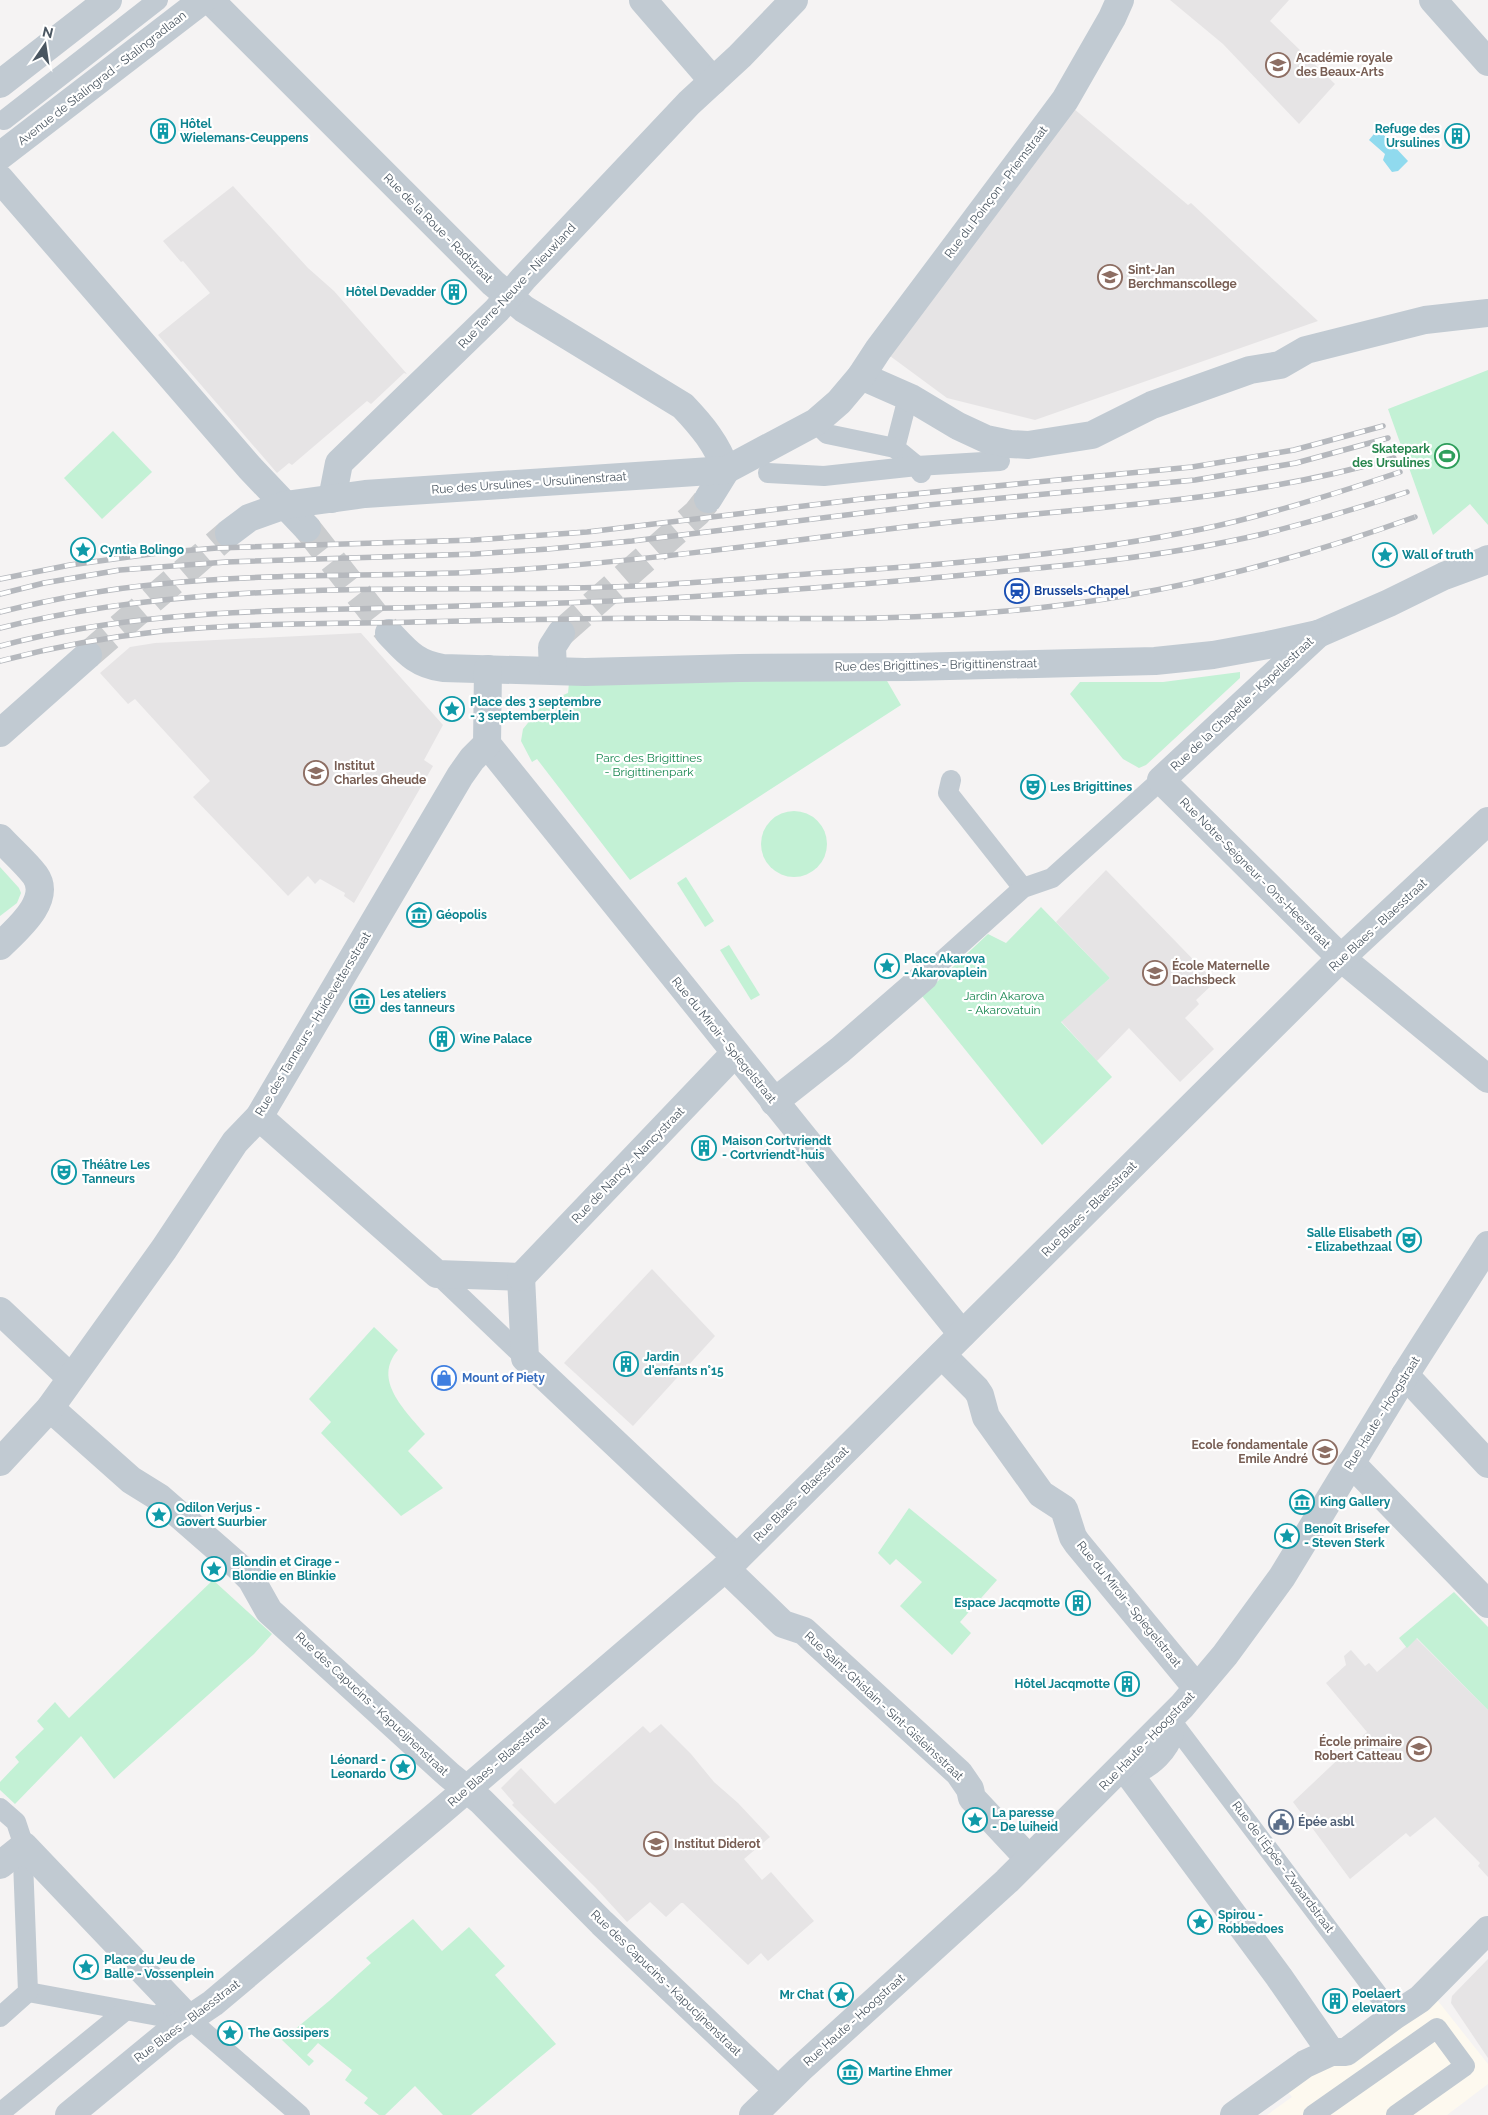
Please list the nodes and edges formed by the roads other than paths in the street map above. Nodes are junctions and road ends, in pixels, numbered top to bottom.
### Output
1 (108, 0) edge
2 (158, 0) edge
3 (203, 0) edge
4 (210, 0) edge
5 (643, 0) edge
6 (794, 0) edge
7 (1120, 0) edge
8 (1433, 0) edge
9 (1488, 62) edge
10 (713, 81) junction
11 (0, 84) edge
12 (4, 120) dead end
13 (0, 156) edge
14 (0, 179) edge
15 (509, 296) junction
16 (1488, 312) edge
17 (861, 376) junction
18 (905, 409) dead end
19 (821, 428) dead end
20 (895, 448) junction
21 (1000, 461) dead end
22 (726, 470) junction
23 (768, 473) dead end
24 (920, 473) junction
25 (332, 498) junction
26 (708, 499) tunnel mouth
27 (285, 505) junction
28 (307, 528) tunnel mouth
29 (229, 533) tunnel mouth
30 (1486, 566) edge
31 (390, 633) tunnel mouth
32 (561, 633) tunnel mouth
33 (1318, 634) junction
34 (88, 655) tunnel mouth
35 (488, 669) junction
36 (553, 670) junction
37 (0, 733) edge
38 (487, 744) junction
39 (951, 780) dead end
40 (1161, 780) junction
41 (1488, 822) edge
42 (0, 838) edge
43 (1023, 888) junction
44 (0, 946) edge
45 (1341, 958) junction
46 (924, 977) joint
47 (734, 1054) junction
48 (1488, 1079) edge
49 (774, 1102) junction
50 (259, 1117) junction
51 (1488, 1245) edge
52 (437, 1274) junction
53 (521, 1277) junction
54 (0, 1312) edge
55 (962, 1334) junction
56 (942, 1355) junction
57 (525, 1358) junction
58 (1405, 1375) junction
59 (71, 1378) junction
60 (50, 1408) junction
61 (0, 1462) edge
62 (1351, 1463) junction
63 (1488, 1464) edge
64 (731, 1563) junction
65 (1488, 1604) edge
66 (1197, 1688) junction
67 (1172, 1726) junction
68 (1129, 1771) junction
69 (466, 1789) junction
70 (0, 1808) edge
71 (15, 1857) edge
72 (1029, 1859) junction
73 (1488, 1930) edge
74 (28, 1992) junction
75 (125, 2010) junction
76 (0, 2016) edge
77 (1394, 2016) junction
78 (169, 2017) junction
79 (1330, 2052) junction
80 (778, 2090) junction
81 (0, 2113) edge
82 (69, 2115) edge
83 (300, 2115) edge
84 (753, 2115) edge
85 (1234, 2115) edge
86 (1313, 2115) edge
87 (1396, 2115) edge

1 - 11 street
2 - 12 street
3 - 13 street, Avenue de Stalingrad - Stalingradlaan
4 - 15 street, Rue de la Roue - Radstraat
5 - 10 street
6 - 10 street, Rue Terre-Neuve - Nieuwland
7 - 17 street, Rue du Poinçon - Priemstraat
8 - 9 street
10 - 15 street, Rue Terre-Neuve - Nieuwland
14 - 27 street
15 - 22 street, Rue de la Roue - Radstraat
15 - 25 street, Rue Terre-Neuve - Nieuwland
16 - 17 street
17 - 22 street, Rue du Poinçon - Priemstraat
18 - 20 street
19 - 20 street
20 - 24 street
21 - 24 street
22 - 25 street, Rue des Ursulines - Ursulinenstraat
22 - 26 street
23 - 24 street
25 - 27 street
27 - 28 street
27 - 29 street
30 - 33 street, Rue de la Chapelle - Kapellestraat
31 - 35 street
32 - 36 street
33 - 36 street, Rue des Brigittines - Brigittinenstraat
33 - 40 street, Rue de la Chapelle - Kapellestraat
34 - 37 street
35 - 36 street
35 - 38 street
38 - 47 street, Rue du Miroir - Spiegelstraat
38 - 50 street, Rue des Tanneurs - Huidevettersstraat
39 - 43 street
40 - 43 street
40 - 45 street, Rue Notre-Seigneur - Ons-Heerstraat
41 - 45 street, Rue Blaes - Blaesstraat
42 - 44 street
43 - 46 street
45 - 48 street, Rue Notre-Seigneur - Ons-Heerstraat
45 - 55 street, Rue Blaes - Blaesstraat
46 - 49 street
47 - 49 street, Rue du Miroir - Spiegelstraat
47 - 53 street, Rue de Nancy - Nancystraat
49 - 55 street, Rue du Miroir - Spiegelstraat
50 - 52 street
50 - 59 street, Rue des Tanneurs - Huidevettersstraat
51 - 58 street, Rue Haute - Hoogstraat
52 - 53 street
52 - 57 street
53 - 57 street
54 - 59 street
55 - 56 street, Rue Blaes - Blaesstraat
56 - 64 street, Rue Blaes - Blaesstraat
56 - 66 street, Rue du Miroir - Spiegelstraat
57 - 64 street, Rue Saint-Ghislain - Sint-Gisleinsstraat
58 - 62 street, Rue Haute - Hoogstraat
58 - 63 street
59 - 60 street, Rue des Tanneurs - Huidevettersstraat
60 - 61 street, Rue des Tanneurs - Huidevettersstraat
60 - 69 street, Rue des Capucins - Kapucijnenstraat
62 - 65 street
62 - 66 street, Rue Haute - Hoogstraat
64 - 69 street, Rue Blaes - Blaesstraat
64 - 72 street, Rue Saint-Ghislain - Sint-Gisleinsstraat
66 - 67 street, Rue Haute - Hoogstraat
67 - 68 street, Rue Haute - Hoogstraat
67 - 77 street, Rue de l'Épée - Zwaardstraat
68 - 72 street, Rue Haute - Hoogstraat
68 - 79 street
69 - 78 street, Rue Blaes - Blaesstraat
69 - 80 street, Rue des Capucins - Kapucijnenstraat
70 - 71 street
71 - 74 street
71 - 78 street
72 - 80 street, Rue Haute - Hoogstraat
73 - 77 street
74 - 75 street
74 - 76 street
75 - 78 street
75 - 81 street
77 - 79 street
78 - 82 street, Rue Blaes - Blaesstraat
78 - 83 street
79 - 85 street
80 - 84 street, Rue Haute - Hoogstraat
86 - 87 street

